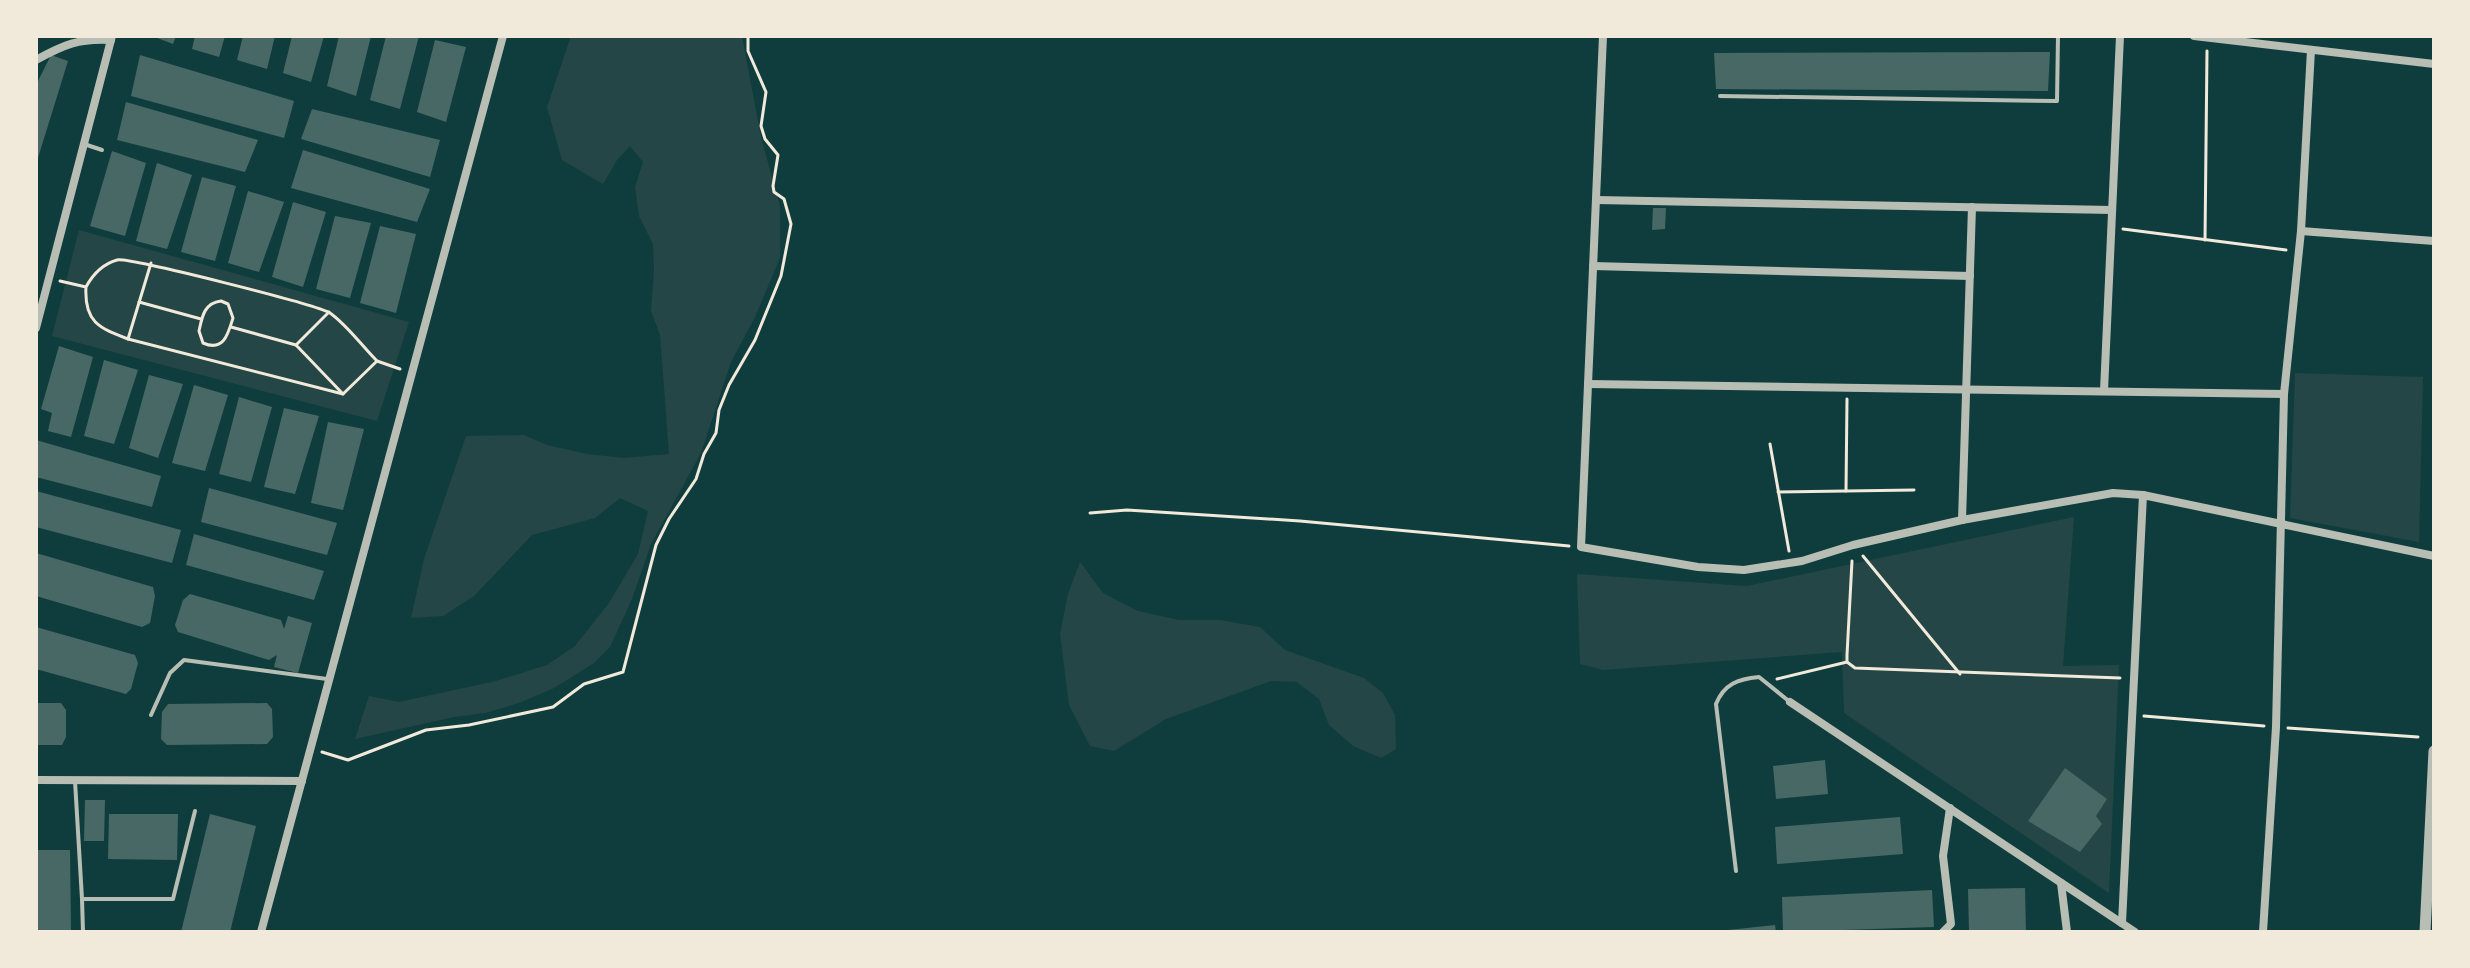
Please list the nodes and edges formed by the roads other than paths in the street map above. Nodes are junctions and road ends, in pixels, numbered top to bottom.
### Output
1 (503, 36) edge
2 (1603, 36) edge
3 (2058, 36) edge
4 (2120, 36) edge
5 (2194, 36) edge
6 (111, 38) edge
7 (2208, 38) edge
8 (2262, 40) edge
9 (2311, 50) junction
10 (36, 60) edge
11 (2434, 64) edge
12 (1720, 96) dead end
13 (84, 144) junction
14 (102, 150) dead end
15 (1596, 200) junction
16 (1972, 207) junction
17 (2112, 210) junction
18 (2301, 231) junction
19 (2434, 241) edge
20 (1593, 266) junction
21 (1970, 276) junction
22 (36, 328) edge
23 (1588, 384) junction
24 (1967, 389) junction
25 (2104, 391) junction
26 (2284, 394) junction
27 (2143, 495) junction
28 (1962, 520) junction
29 (2283, 525) junction
30 (2434, 556) edge
31 (329, 679) junction
32 (1790, 702) joint
33 (151, 715) dead end
34 (2434, 751) edge
35 (36, 780) edge
36 (75, 781) junction
37 (302, 781) junction
38 (1950, 808) junction
39 (195, 811) dead end
40 (1736, 871) dead end
41 (2061, 883) junction
42 (82, 899) junction
43 (2122, 923) junction
44 (83, 932) edge
45 (261, 932) edge
46 (1943, 932) edge
47 (2067, 932) edge
48 (2135, 932) edge
49 (2263, 932) edge
50 (2425, 932) edge

1 - 31 street
2 - 15 street
3 - 12 lane
4 - 17 street
5 - 7 street
6 - 10 street
6 - 13 street
7 - 8 street
8 - 9 street
9 - 11 street
9 - 18 street
13 - 14 lane
13 - 22 street
15 - 16 street
15 - 20 street
16 - 17 street
16 - 21 street
17 - 25 street
18 - 19 street
18 - 26 street
20 - 21 street
20 - 23 street
21 - 24 street
23 - 24 street
23 - 28 street
24 - 25 street
24 - 28 street
25 - 26 street
26 - 29 street
27 - 28 street
27 - 29 street
27 - 43 street
29 - 30 street
29 - 49 street
31 - 33 lane
31 - 37 street
32 - 38 street
32 - 40 lane
34 - 50 street
35 - 36 street
36 - 37 street
36 - 42 lane
37 - 45 street
38 - 41 street
38 - 46 street
39 - 42 lane
41 - 43 street
41 - 47 street
42 - 44 lane
43 - 48 street

